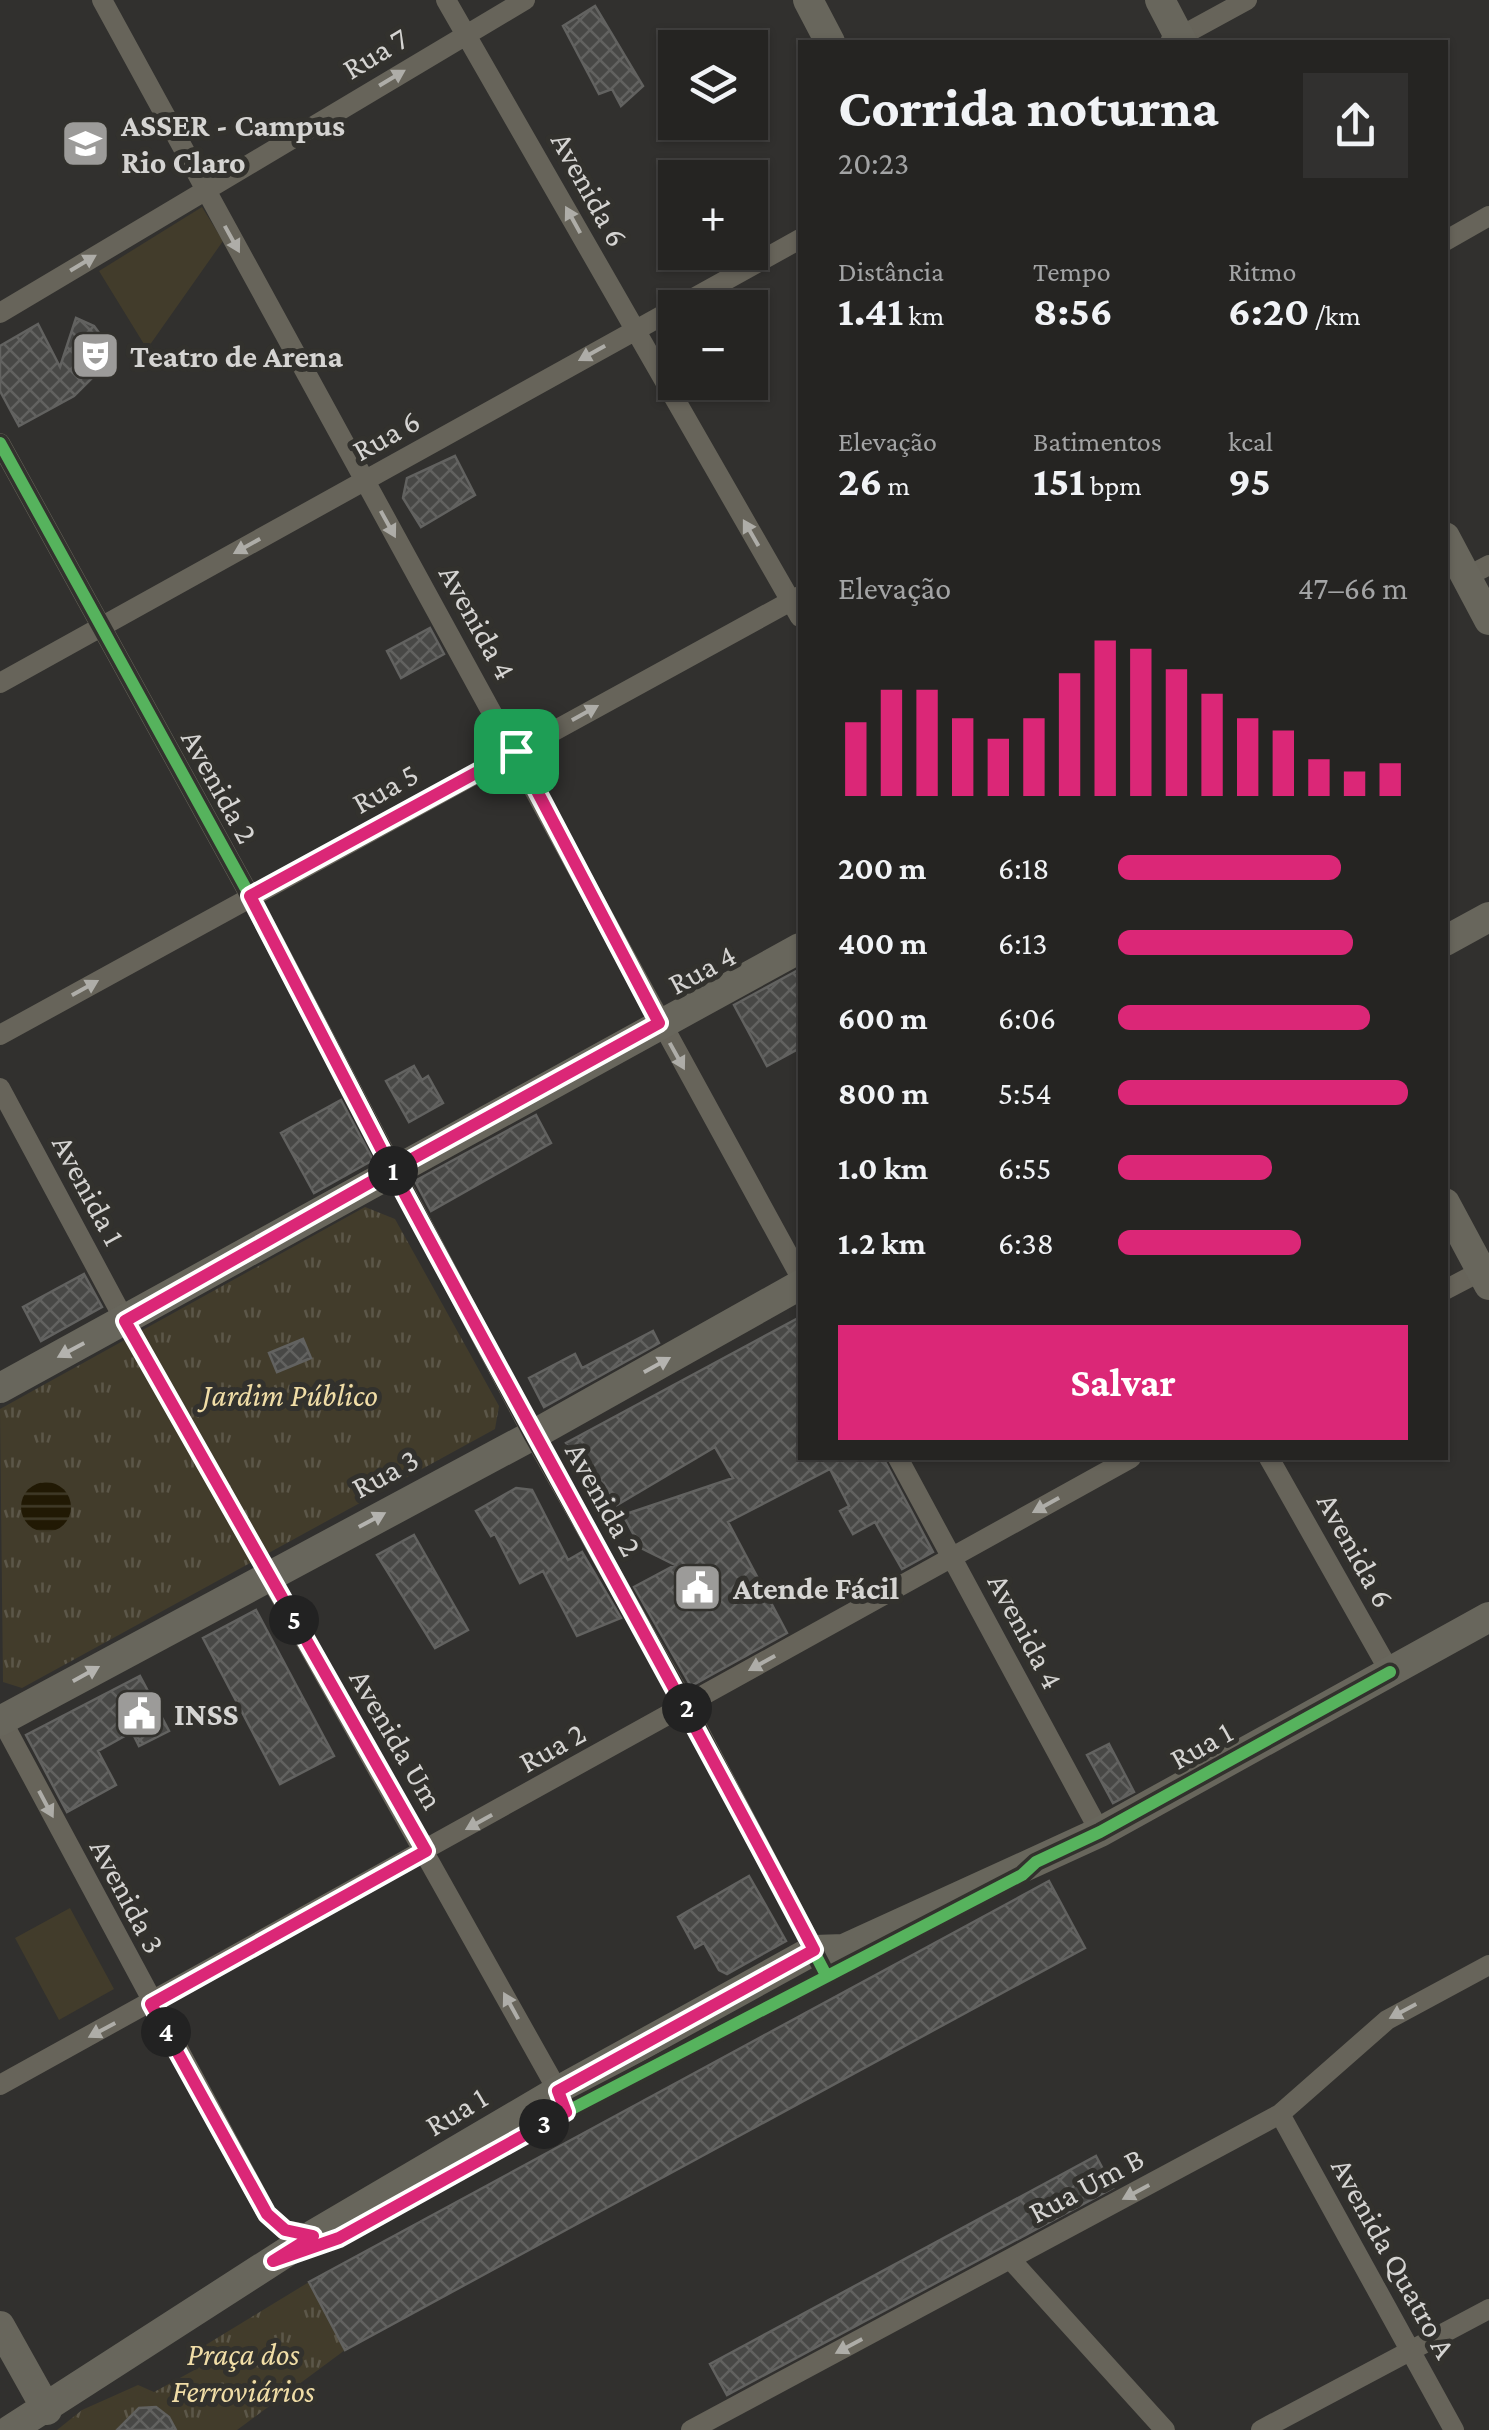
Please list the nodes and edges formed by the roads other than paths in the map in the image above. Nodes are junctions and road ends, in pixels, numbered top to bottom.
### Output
1 (102, 0) edge
2 (446, 0) edge
3 (525, 0) edge
4 (808, 0) edge
5 (1160, 0) edge
6 (1246, 0) edge
7 (468, 33) junction
8 (829, 40) edge
9 (1177, 40) edge
10 (1179, 40) edge
11 (206, 190) junction
12 (1489, 216) edge
13 (1448, 238) edge
14 (798, 240) edge
15 (0, 314) edge
16 (634, 329) junction
17 (0, 443) edge
18 (364, 482) junction
19 (1448, 542) edge
20 (1467, 577) edge
21 (797, 605) edge
22 (1489, 620) edge
23 (101, 626) junction
24 (0, 683) edge
25 (516, 751) junction
26 (250, 896) junction
27 (1489, 917) edge
28 (1448, 939) edge
29 (798, 949) edge
30 (659, 1023) junction
31 (0, 1035) edge
32 (0, 1088) edge
33 (392, 1170) junction
34 (1448, 1207) edge
35 (798, 1272) edge
36 (1486, 1274) edge
37 (798, 1285) edge
38 (1448, 1289) edge
39 (125, 1321) junction
40 (0, 1388) edge
41 (533, 1434) junction
42 (899, 1460) edge
43 (1127, 1460) edge
44 (1270, 1460) edge
45 (952, 1558) junction
46 (268, 1574) junction
47 (1489, 1617) edge
48 (1390, 1672) junction
49 (686, 1706) junction
50 (0, 1719) edge
51 (1100, 1832) junction
52 (426, 1851) junction
53 (1036, 1862) junction
54 (814, 1950) junction
55 (1489, 1965) edge
56 (151, 2004) junction
57 (0, 2085) edge
58 (558, 2091) junction
59 (1280, 2114) junction
60 (313, 2236) junction
61 (1010, 2260) junction
62 (273, 2261) junction
63 (1489, 2309) edge
64 (0, 2326) edge
65 (1410, 2350) junction
66 (47, 2410) junction
67 (728, 2410) junction
68 (10, 2430) edge
69 (691, 2430) edge
70 (739, 2430) edge
71 (1165, 2430) edge
72 (1262, 2430) edge
73 (1454, 2430) edge

1 - 11 street, Avenida 4
2 - 7 street, Avenida 6
3 - 7 street, Rua 7
4 - 8 main road
5 - 9 main road
6 - 10 street
11 -> 7 street, Rua 7
16 -> 7 street, Avenida 6
15 -> 11 street, Rua 7
11 -> 18 street, Avenida 4
12 - 13 street
14 - 16 street, Rua 6
16 -> 18 street, Rua 6
21 -> 16 street, Avenida 6
17 - 23 street, Avenida 2
18 -> 23 street, Rua 6
18 -> 25 street, Avenida 4
19 - 20 main road
20 - 22 main road
25 -> 21 street, Rua 5
23 - 24 street, Rua 6
23 - 26 street, Avenida 2
25 - 26 street, Rua 5
25 - 30 street, Avenida 4
31 -> 26 street, Rua 5
26 - 33 street, Avenida 2
27 - 28 main road
29 - 30 main road, Rua 4
30 - 33 main road, Rua 4
30 -> 35 street, Avenida 4
32 - 39 street, Avenida 1
33 - 39 main road, Rua 4
33 - 41 street, Avenida 2
34 - 36 main road
36 - 38 street
41 -> 37 main road, Rua 3
39 -> 40 main road, Rua 4
46 -> 41 main road, Rua 3
41 - 49 street, Avenida 2
42 - 45 street, Avenida 4
43 -> 45 street, Rua 2
44 - 48 street, Avenida 6
45 -> 49 street, Rua 2
45 - 51 street, Avenida 4
50 -> 46 main road, Rua 3
46 - 52 street, Avenida Um
47 - 48 main road, Rua 1
48 - 51 main road, Rua 1
49 -> 52 street, Rua 2
49 - 54 street, Avenida 2
50 -> 56 street, Avenida 3
51 - 53 main road, Rua 1
52 - 56 street, Rua 2
58 -> 52 street, Avenida Um
53 - 54 main road, Rua 1
53 - 62 lane
54 - 58 main road, Rua 1
55 -> 59 street, Rua Um B
56 -> 57 street, Rua 2
56 - 60 street, Avenida 3
58 - 60 main road, Rua 1
59 -> 61 street, Rua Um B
59 - 65 street, Avenida Quatro A
60 - 62 main road, Rua 1
61 -> 67 street, Rua Um B
61 - 71 street
62 - 66 main road, Rua 1
63 - 65 street
64 - 66 main road
65 - 72 street
65 - 73 street, Avenida Quatro A
66 - 68 main road, Rua 1
67 - 69 street, Rua Um B
67 - 70 street

